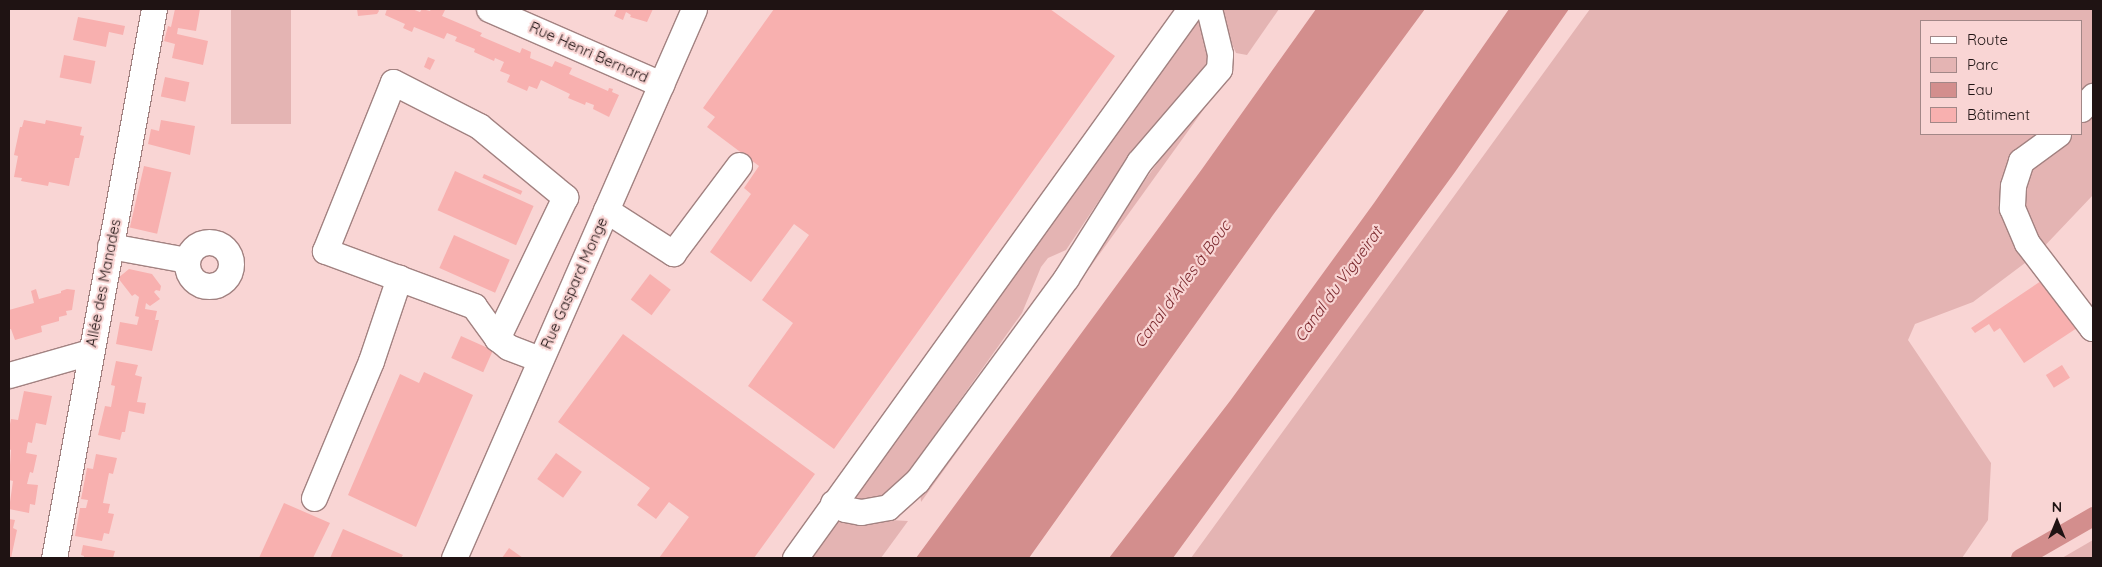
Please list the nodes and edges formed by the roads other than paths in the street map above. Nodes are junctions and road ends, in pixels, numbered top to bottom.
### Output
1 (154, 9) edge
2 (489, 9) edge
3 (694, 9) edge
4 (1190, 9) edge
5 (1209, 9) edge
6 (661, 84) junction
7 (2093, 96) edge
8 (2082, 108) edge
9 (2057, 135) edge
10 (739, 165) dead end
11 (606, 210) junction
12 (110, 246) junction
13 (187, 260) dead end
14 (399, 278) junction
15 (2093, 327) edge
16 (497, 338) junction
17 (90, 352) junction
18 (540, 359) junction
19 (9, 375) edge
20 (314, 498) dead end
21 (833, 503) junction
22 (54, 558) edge
23 (454, 558) edge
24 (794, 558) edge

1 - 12 street, Allée des Manades
2 - 6 street, Rue Henri Bernard
3 - 6 street, Rue Gaspard Monge
4 - 21 street
5 - 21 street
6 - 11 street, Rue Gaspard Monge
7 - 8 street
9 - 15 street
10 - 11 street
11 - 18 street, Rue Gaspard Monge
12 - 13 street
12 - 17 street, Allée des Manades
14 - 16 street
14 - 16 street
14 - 20 street
16 - 18 street
17 - 19 street
17 - 22 street, Allée des Manades
18 - 23 street, Rue Gaspard Monge
21 - 24 street

